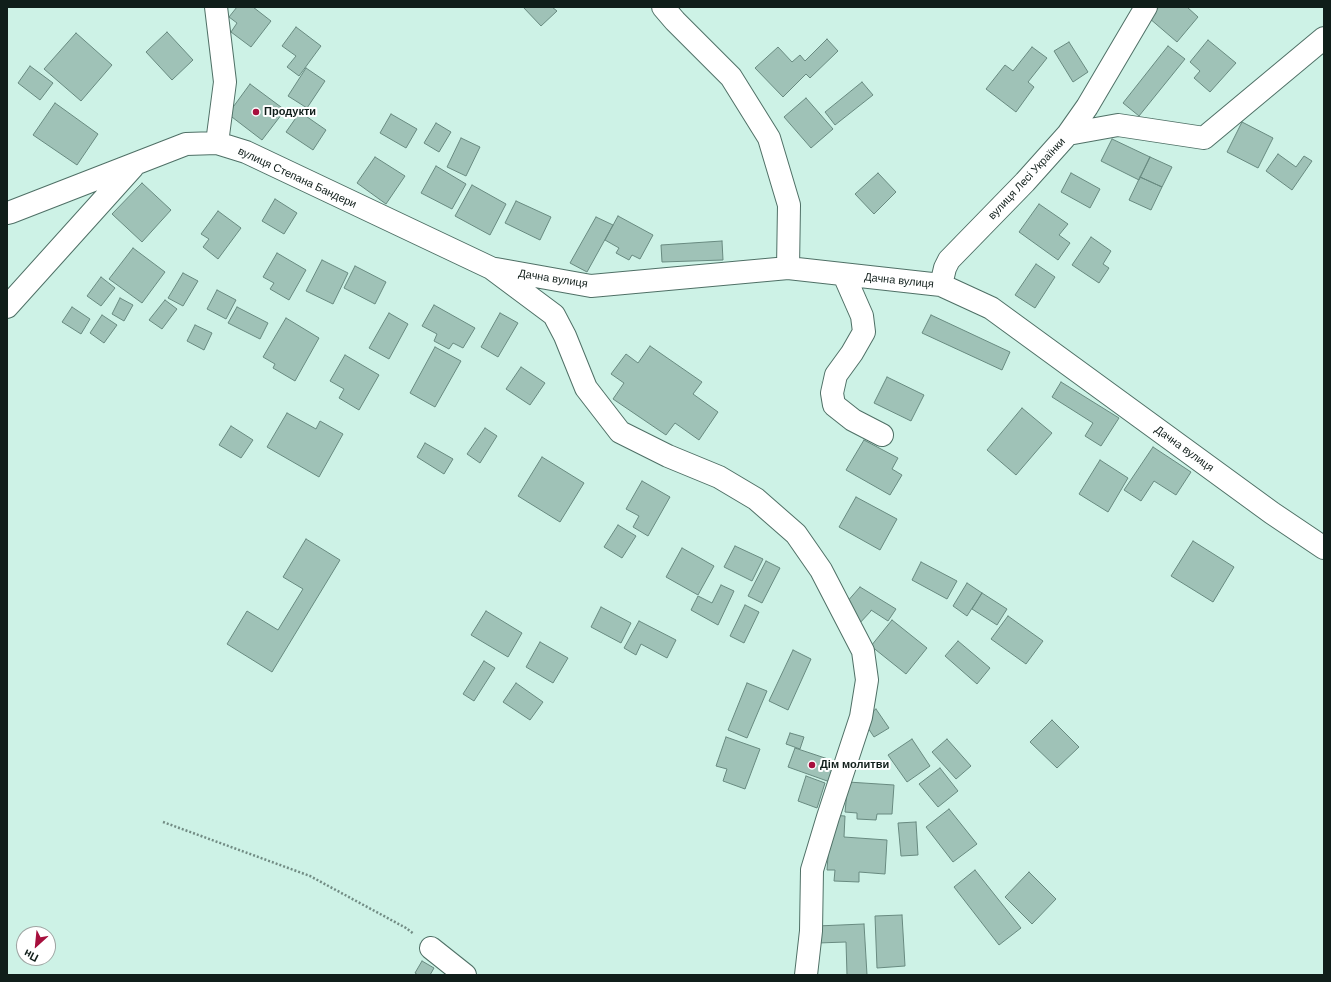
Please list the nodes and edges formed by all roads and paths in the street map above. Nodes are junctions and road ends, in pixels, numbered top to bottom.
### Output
1 (216, 7) edge
2 (663, 7) edge
3 (1146, 7) edge
4 (1324, 38) edge
5 (1068, 134) junction
6 (217, 143) junction
7 (137, 163) junction
8 (7, 212) edge
9 (491, 268) junction
10 (788, 268) junction
11 (844, 275) junction
12 (941, 285) junction
13 (7, 307) edge
14 (882, 436) dead end
15 (1324, 548) edge
16 (163, 822) dead end
17 (431, 948) joint
18 (465, 975) edge
19 (806, 975) edge

1 - 6 street
2 - 10 street
3 - 5 street
4 - 5 street, вулиця Лесі Українки
5 - 12 street, вулиця Лесі Українки
6 - 7 street, вулиця Степана Бандери
6 - 9 street, вулиця Степана Бандери
7 - 8 street, вулиця Степана Бандери
7 - 13 street
9 - 10 street, Дачна вулиця
9 - 19 street
10 - 11 street, Дачна вулиця
11 - 12 street, Дачна вулиця
11 - 14 street
12 - 15 street, Дачна вулиця
16 - 17 path
17 - 18 street

